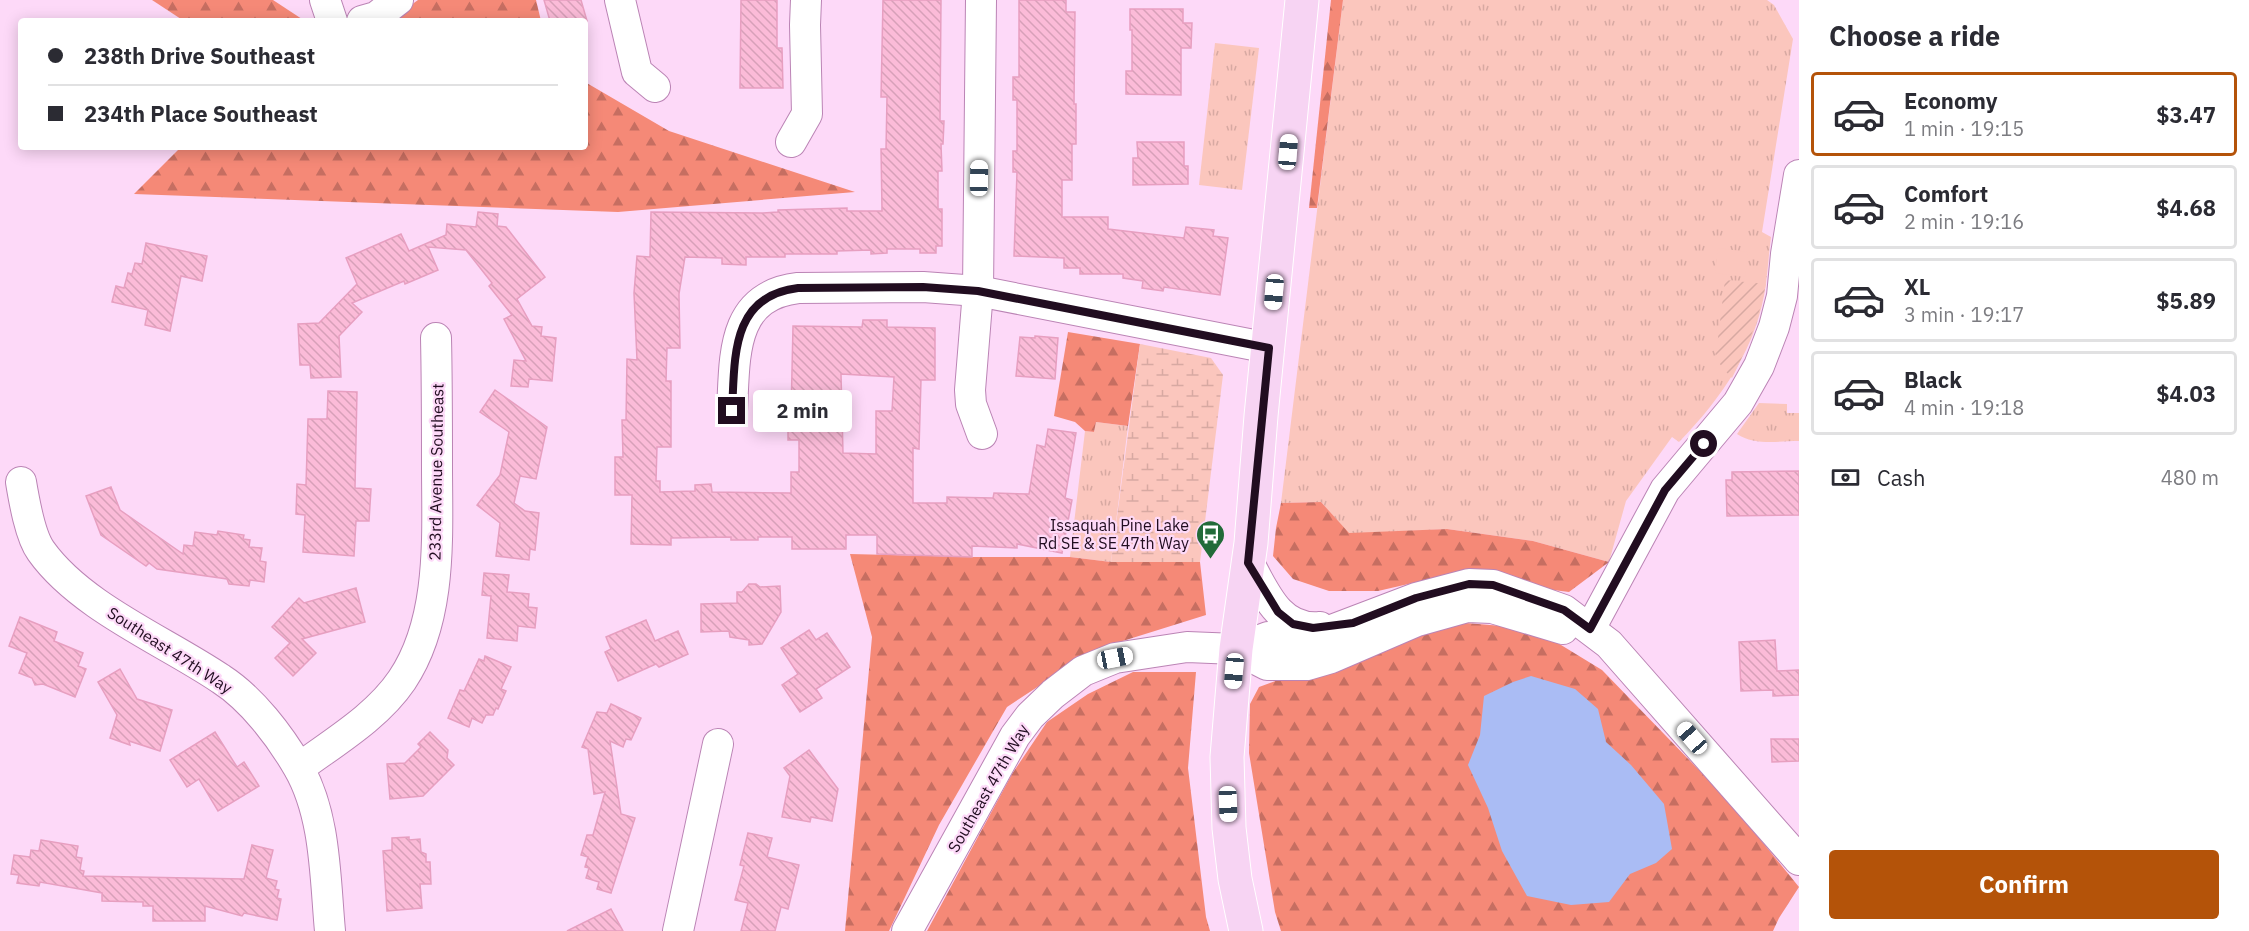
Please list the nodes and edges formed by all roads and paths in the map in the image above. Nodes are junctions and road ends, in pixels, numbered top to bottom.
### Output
1 (325, 0) edge
2 (398, 0) edge
3 (620, 0) edge
4 (806, 0) edge
5 (981, 0) edge
6 (1302, 0) edge
7 (331, 18) edge
8 (372, 18) edge
9 (655, 87) dead end
10 (791, 142) dead end
11 (1799, 175) edge
12 (978, 291) junction
13 (436, 338) dead end
14 (1269, 348) junction
15 (732, 411) dead end
16 (982, 434) dead end
17 (21, 482) dead end
18 (1248, 563) junction
19 (1353, 623) junction
20 (1590, 629) junction
21 (1236, 649) junction
22 (718, 744) dead end
23 (299, 768) junction
24 (1799, 860) edge
25 (330, 931) edge
26 (678, 931) edge
27 (907, 931) edge
28 (1246, 931) edge

1 - 7 street
2 - 8 street
3 - 9 street
4 - 10 street
5 - 12 street
6 - 14 main road
11 - 20 street
12 - 14 street
12 - 15 street
12 - 16 street
13 - 23 street, 233rd Avenue Southeast
14 - 18 main road
17 - 23 street, Southeast 47th Way
18 - 19 street
18 - 21 main road
19 - 20 street
19 - 21 street
20 - 21 street
20 - 24 street
21 - 27 street, Southeast 47th Way
21 - 28 main road
22 - 26 street
23 - 25 street, Southeast 47th Way

